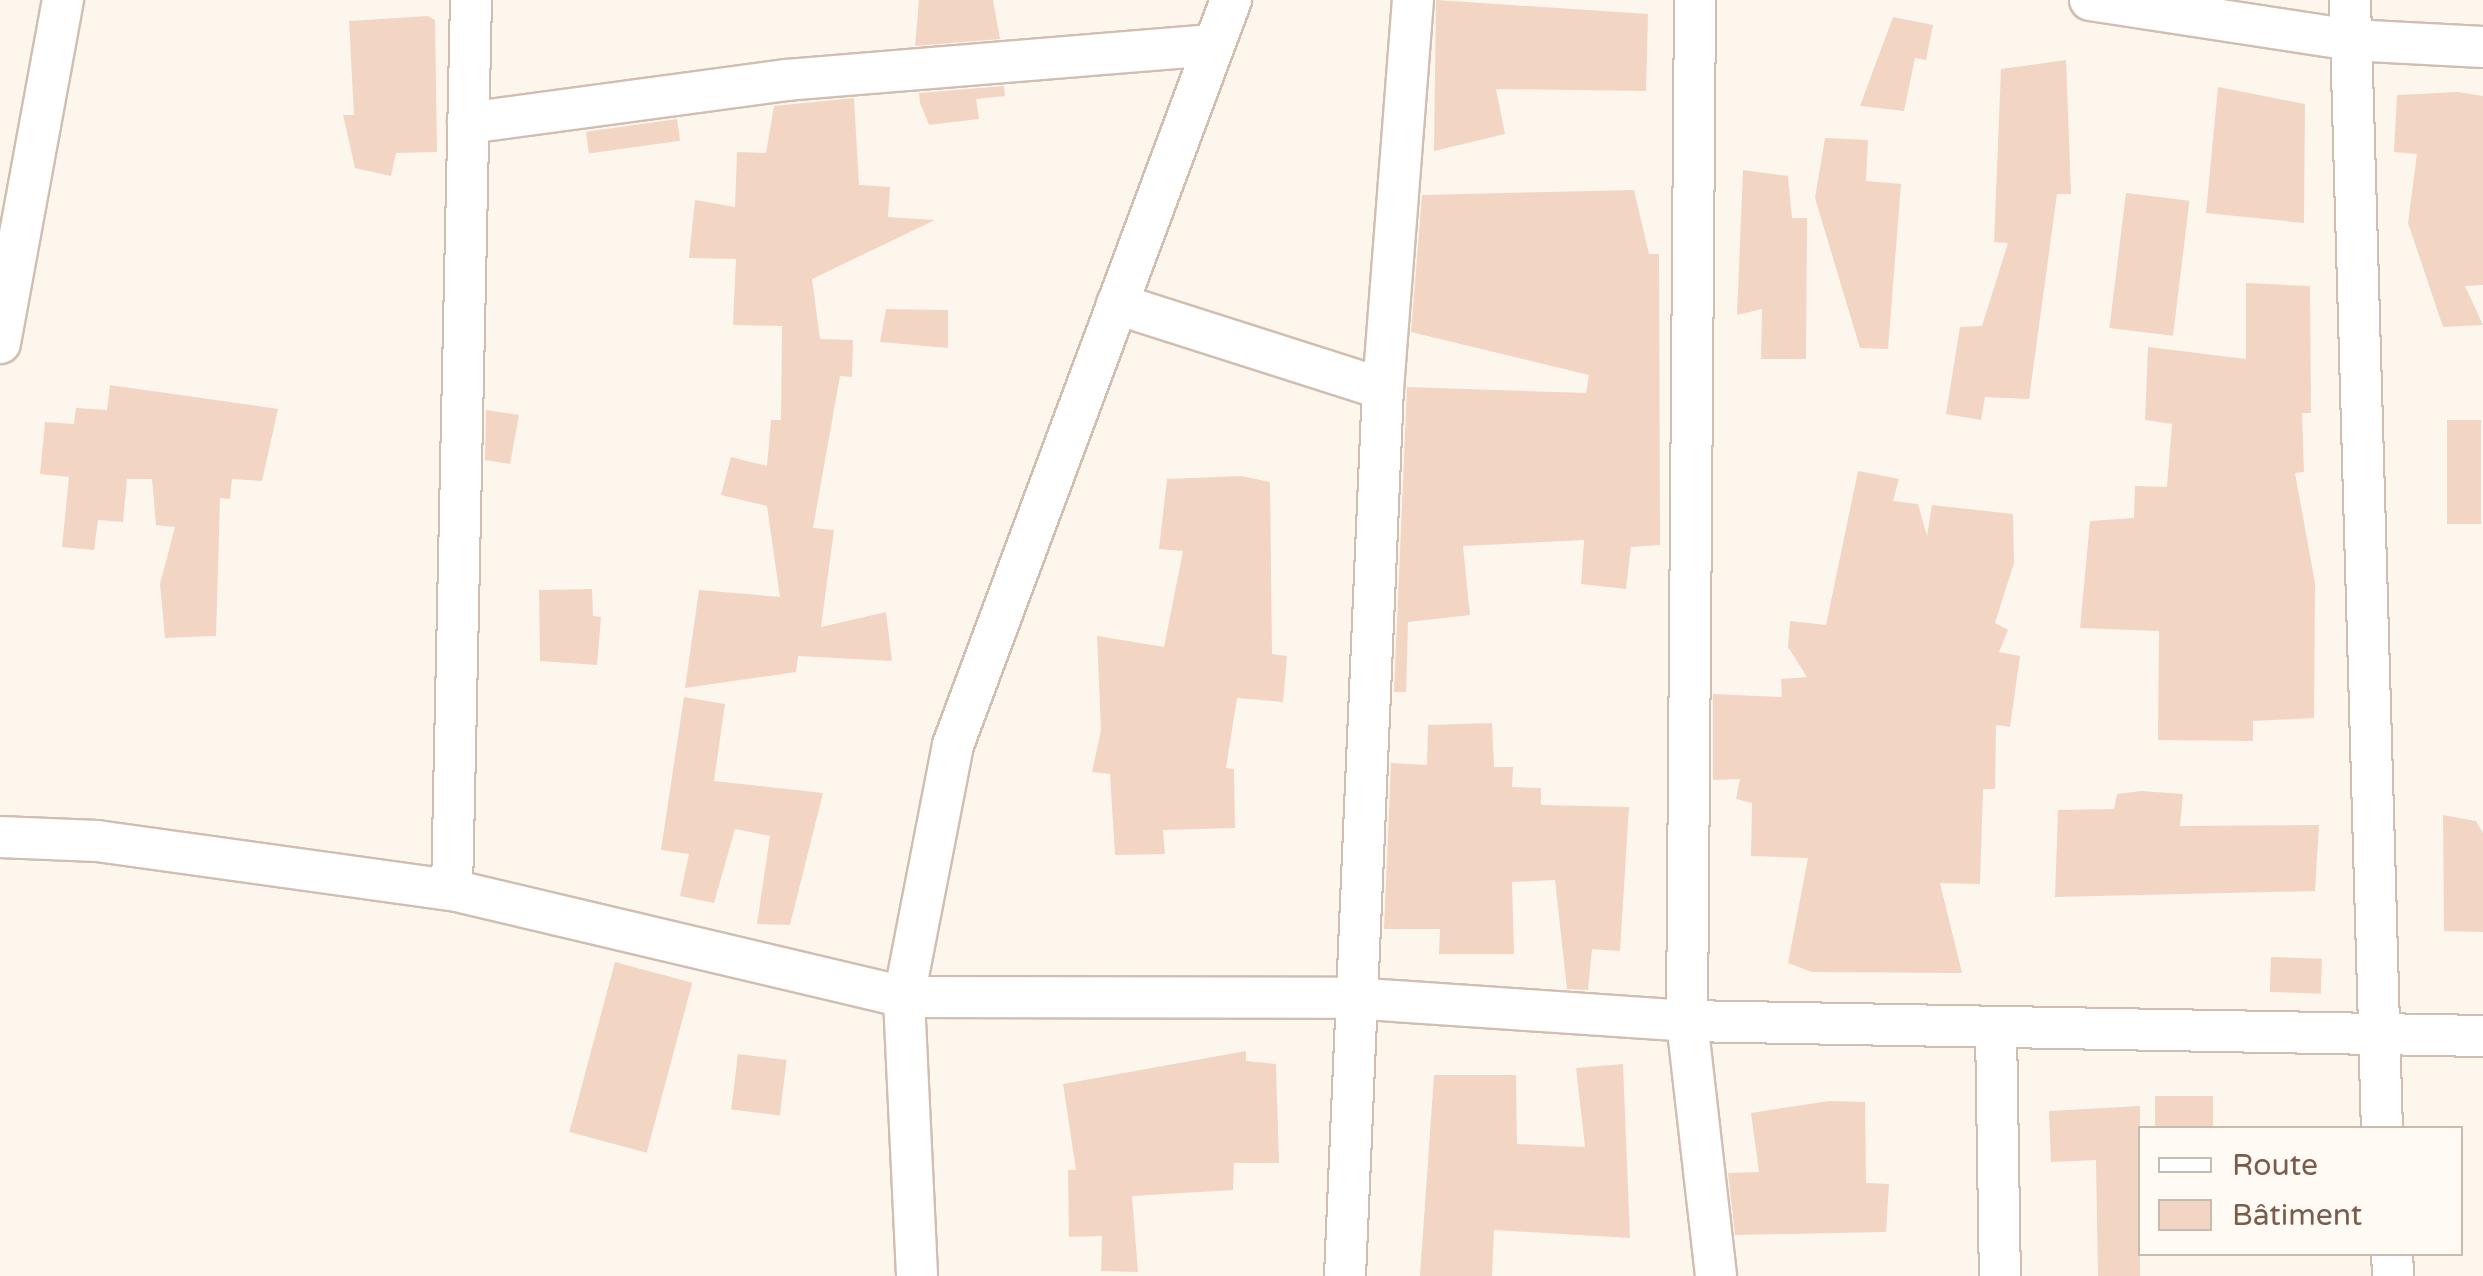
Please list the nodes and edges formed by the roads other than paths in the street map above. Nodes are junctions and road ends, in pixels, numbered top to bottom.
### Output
1 (63, 0) edge
2 (471, 0) edge
3 (1231, 0) edge
4 (1412, 0) edge
5 (1696, 0) edge
6 (2350, 0) edge
7 (2107, 1) edge
8 (2350, 40) junction
9 (1214, 45) junction
10 (2483, 47) edge
11 (468, 123) junction
12 (1117, 304) junction
13 (0, 343) edge
14 (1384, 389) junction
15 (0, 837) edge
16 (452, 890) junction
17 (904, 997) junction
18 (1351, 998) junction
19 (1687, 1021) junction
20 (1996, 1028) junction
21 (2374, 1032) junction
22 (2483, 1036) edge
23 (2382, 1126) edge
24 (916, 1275) edge
25 (1345, 1276) edge
26 (1716, 1276) edge
27 (2000, 1276) edge

1 - 13 street
2 - 11 street
3 - 9 street
4 - 14 street
5 - 19 street
6 - 8 street
7 - 8 street
8 - 10 street
8 - 21 street
9 - 11 street
9 - 12 street
11 - 16 street
12 - 14 street
12 - 17 street
14 - 18 street
15 - 16 street
16 - 17 street
17 - 18 street
17 - 24 street
18 - 19 street
18 - 25 street
19 - 20 street
19 - 26 street
20 - 21 street
20 - 27 street
21 - 22 street
21 - 23 street

